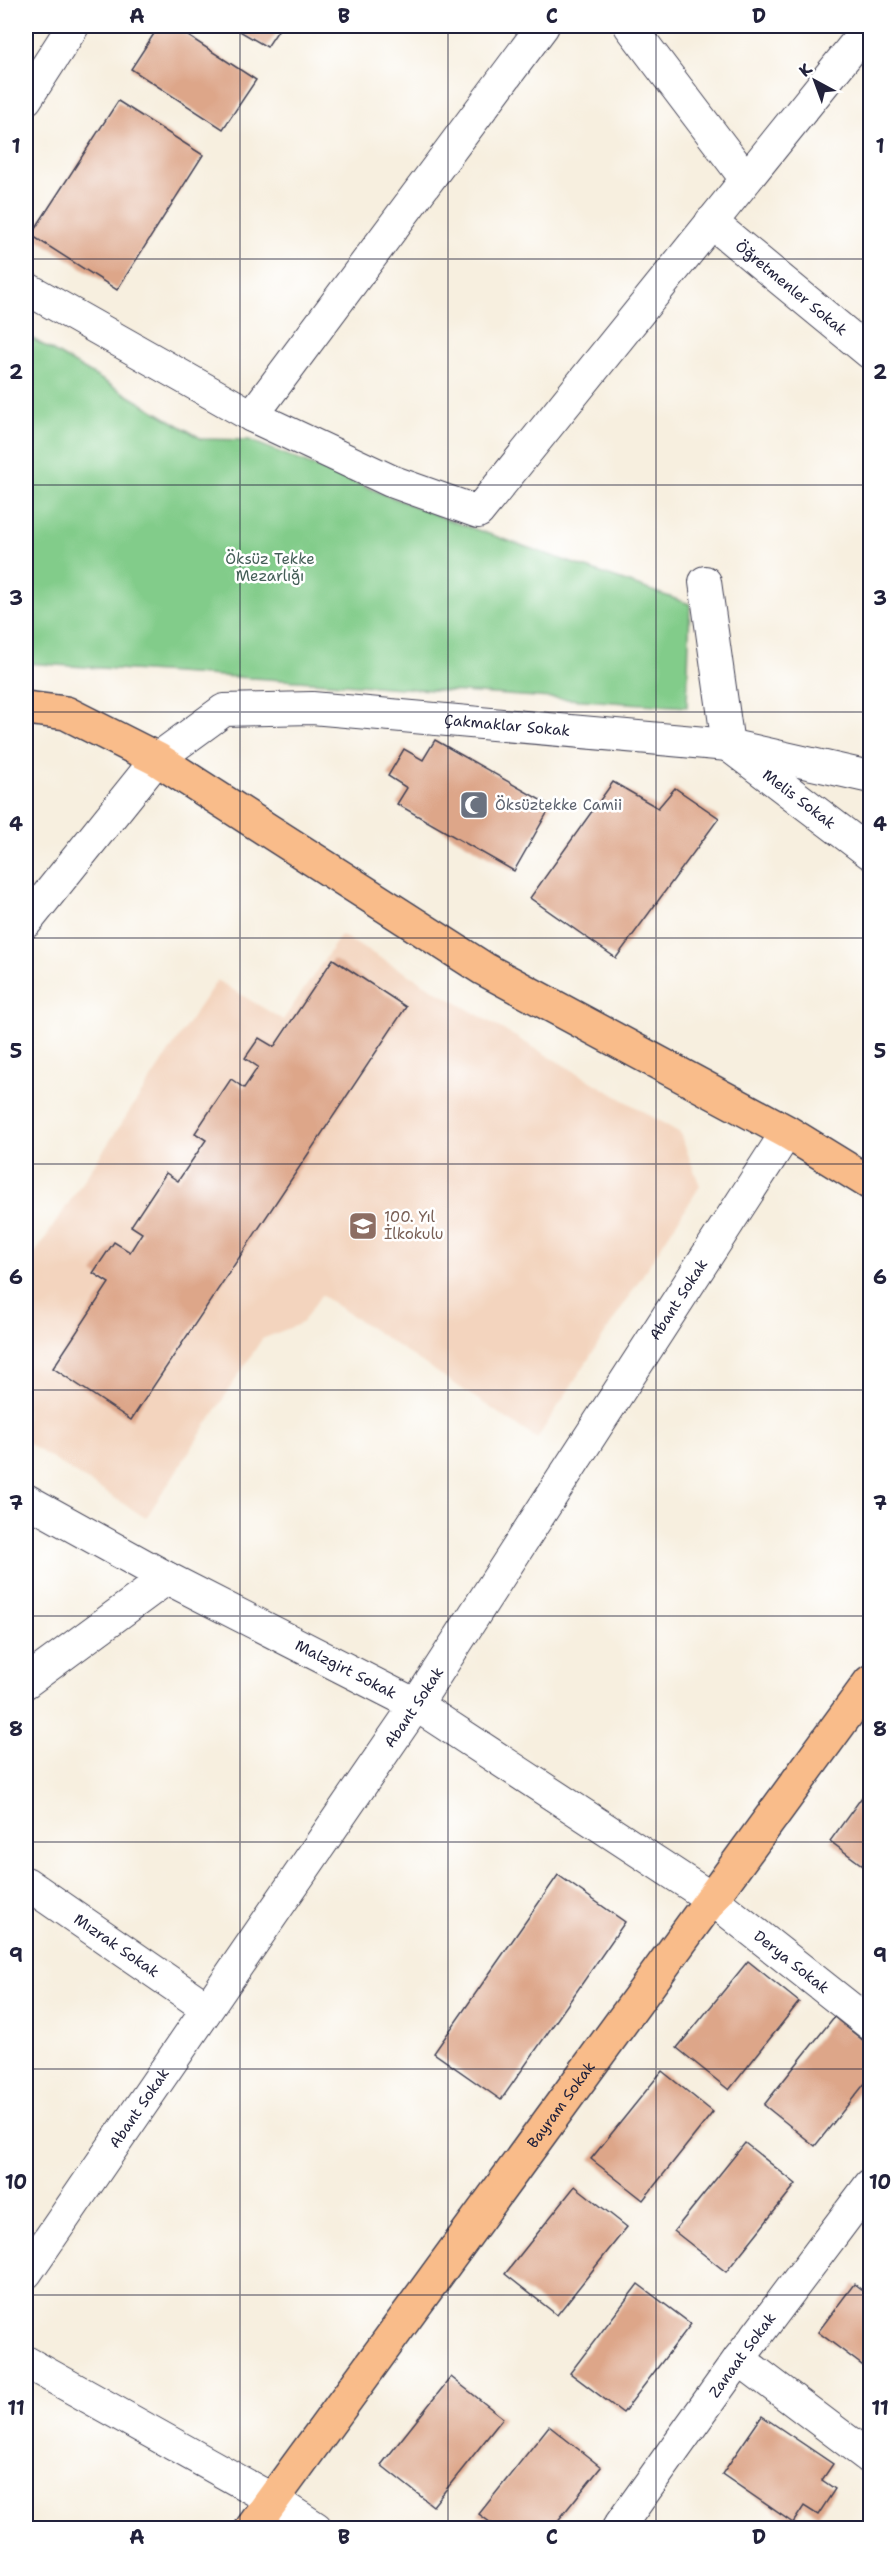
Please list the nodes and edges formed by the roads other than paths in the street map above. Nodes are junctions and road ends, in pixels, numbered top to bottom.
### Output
1 (73, 26) edge
2 (543, 26) edge
3 (630, 26) edge
4 (870, 26) edge
5 (26, 99) edge
6 (746, 179) junction
7 (711, 222) junction
8 (26, 288) edge
9 (870, 354) edge
10 (252, 416) junction
11 (705, 582) dead end
12 (26, 708) edge
13 (728, 745) junction
14 (157, 759) junction
15 (870, 777) edge
16 (870, 853) edge
17 (26, 922) edge
18 (787, 1132) junction
19 (870, 1183) edge
20 (26, 1500) edge
21 (167, 1578) junction
22 (26, 1682) edge
23 (870, 1682) edge
24 (416, 1705) junction
25 (26, 1883) edge
26 (712, 1899) junction
27 (207, 2008) junction
28 (870, 2024) edge
29 (870, 2185) edge
30 (26, 2273) edge
31 (739, 2359) junction
32 (26, 2362) edge
33 (870, 2458) edge
34 (273, 2500) junction
35 (252, 2529) edge
36 (316, 2529) edge
37 (618, 2529) edge

1 - 5 street
2 - 10 street
3 - 6 street
4 - 6 street
6 - 7 street
7 - 9 street, Öğretmenler Sokak
7 - 10 street
8 - 10 street
11 - 13 street
12 - 14 main road
13 - 14 street, Çakmaklar Sokak
13 - 15 street, Çakmaklar Sokak
13 - 16 street, Melis Sokak
14 - 17 street, Çakmaklar Sokak
14 - 18 main road
18 - 19 main road
18 - 24 street, Abant Sokak
20 - 21 street, Malzgirt Sokak
21 - 22 street
21 - 24 street, Malzgirt Sokak
23 - 26 main road, Bayram Sokak
24 - 26 street, Malzgirt Sokak
24 - 27 street, Abant Sokak
25 - 27 street, Mızrak Sokak
26 - 28 street, Derya Sokak
26 - 34 main road, Bayram Sokak
27 - 30 street, Abant Sokak
29 - 31 street, Zanaat Sokak
31 - 33 street
31 - 37 street, Zanaat Sokak
32 - 34 street
34 - 35 main road, Bayram Sokak
34 - 36 street

